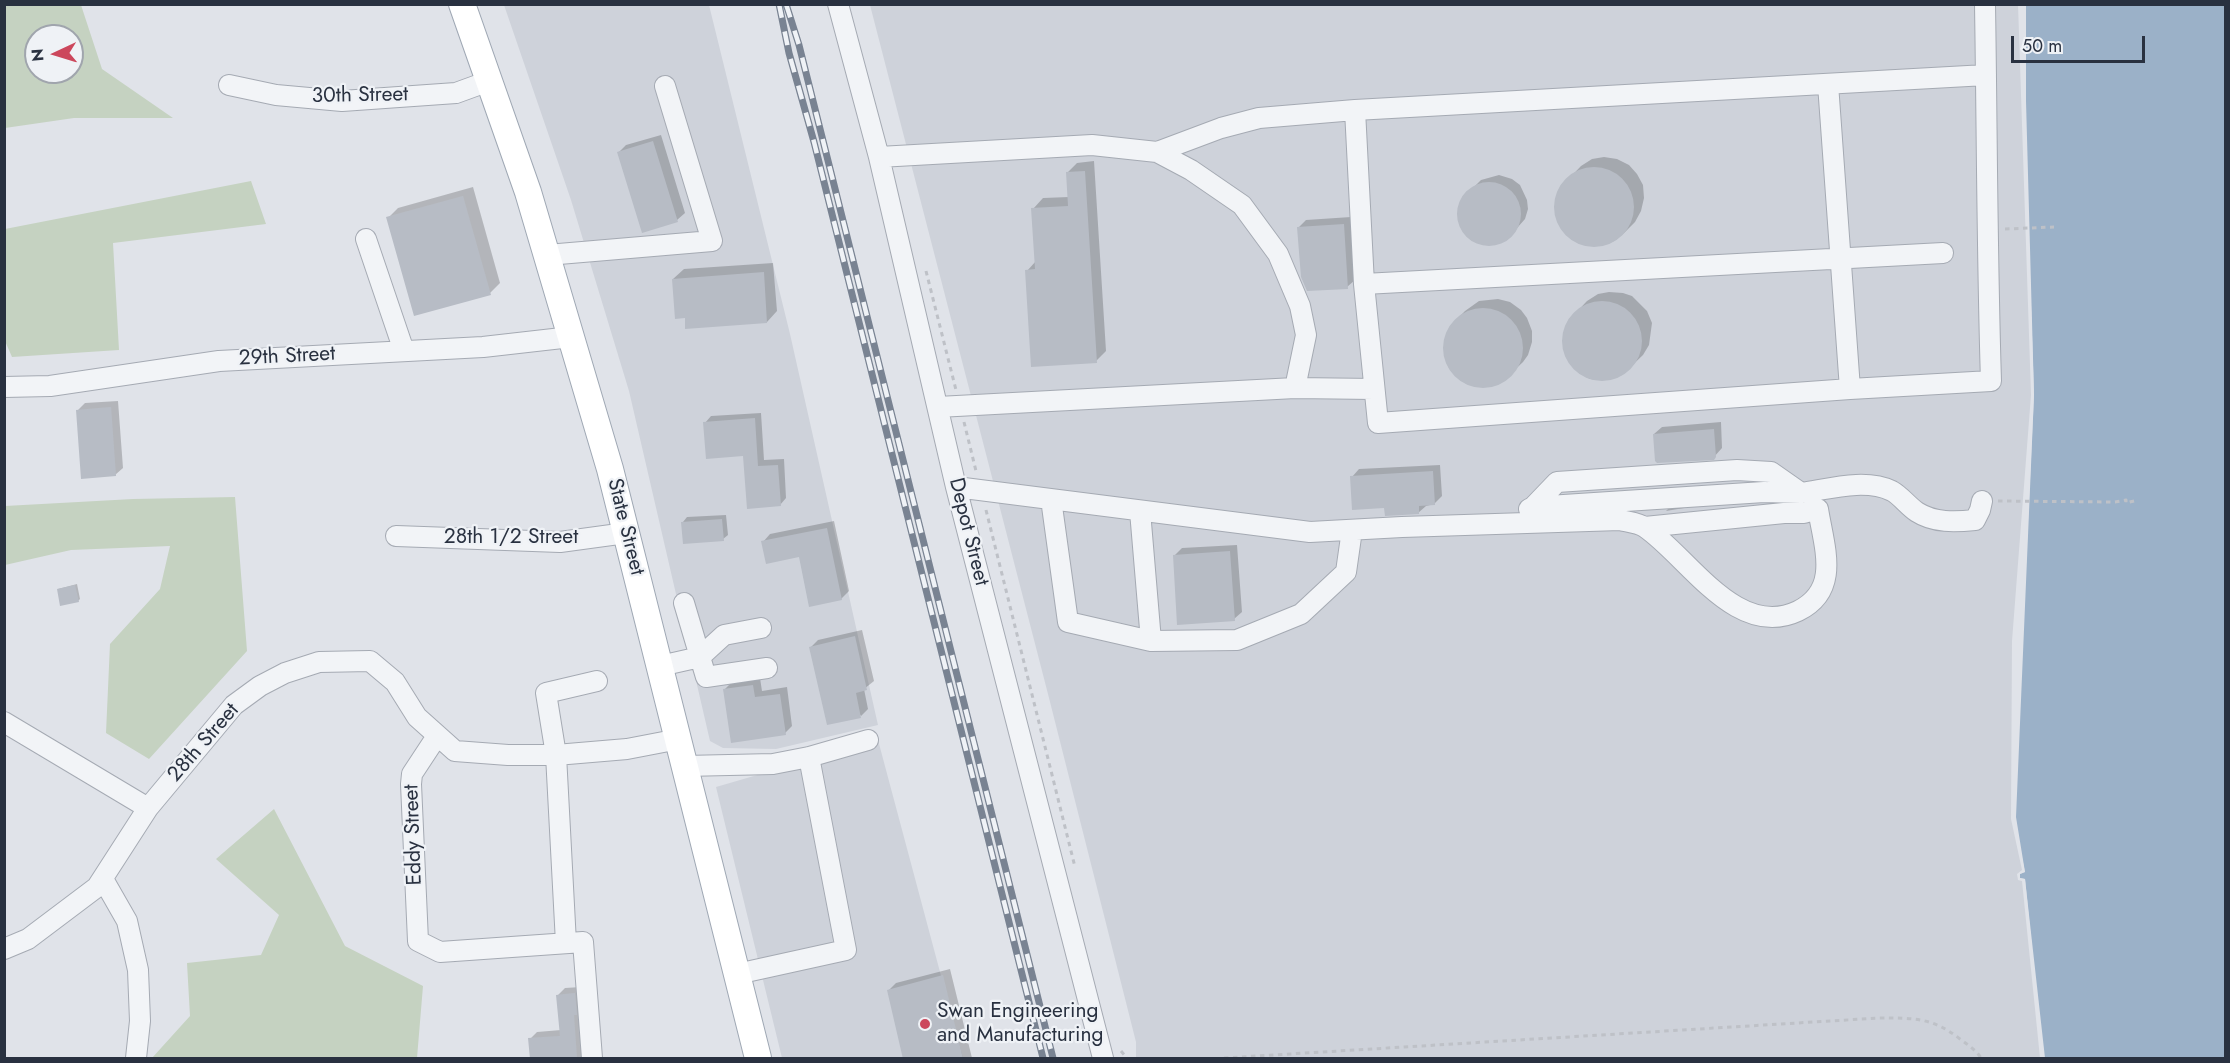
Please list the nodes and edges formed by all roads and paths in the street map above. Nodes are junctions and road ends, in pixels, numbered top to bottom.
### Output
1 (462, 4) edge
2 (838, 4) edge
3 (1985, 4) edge
4 (1986, 75) junction
5 (489, 81) junction
6 (1828, 84) junction
7 (229, 85) dead end
8 (665, 86) dead end
9 (1355, 110) junction
10 (1157, 152) junction
11 (879, 157) junction
12 (2054, 227) dead end
13 (1987, 230) junction
14 (366, 239) dead end
15 (1943, 253) dead end
16 (546, 255) junction
17 (1841, 259) junction
18 (926, 270) dead end
19 (1364, 284) junction
20 (571, 337) junction
21 (404, 351) junction
22 (4, 387) edge
23 (1295, 387) junction
24 (1374, 389) junction
25 (1850, 389) junction
26 (960, 406) junction
27 (938, 407) junction
28 (956, 487) junction
29 (981, 490) junction
30 (1801, 493) junction
31 (1051, 499) junction
32 (2138, 500) dead end
33 (1982, 501) joint
34 (1818, 509) junction
35 (1140, 510) junction
36 (1504, 524) junction
37 (1645, 526) junction
38 (1352, 530) junction
39 (626, 533) junction
40 (396, 536) dead end
41 (684, 603) dead end
42 (761, 628) dead end
43 (1150, 641) junction
44 (700, 657) junction
45 (660, 666) junction
46 (767, 668) dead end
47 (597, 681) dead end
48 (4, 722) edge
49 (436, 736) junction
50 (679, 739) junction
51 (868, 740) dead end
52 (556, 755) junction
53 (809, 757) junction
54 (686, 766) junction
55 (148, 808) junction
56 (1075, 869) dead end
57 (103, 879) junction
58 (566, 943) junction
59 (4, 949) edge
60 (737, 974) junction
61 (1118, 1040) dead end
62 (136, 1059) edge
63 (592, 1059) edge
64 (758, 1059) edge
65 (1103, 1059) edge
66 (1127, 1059) edge
67 (1224, 1059) edge
68 (1981, 1059) edge

1 - 5 main road, State Street
2 - 11 street, Depot Street
3 - 4 street
4 - 6 street
4 - 13 street
5 - 7 street, 30th Street
5 - 16 main road, State Street
6 - 9 street
6 - 17 street
8 - 16 street
9 - 10 street
9 - 19 street
10 - 11 street
10 - 23 street
11 - 27 street, Depot Street
12 - 13 path
13 - 25 street
14 - 21 street
15 - 17 street
16 - 20 main road, State Street
17 - 19 street
17 - 25 street
18 - 26 path
19 - 24 street
20 - 21 street, 29th Street
20 - 39 main road, State Street
21 - 22 street, 29th Street
23 - 24 street
23 - 26 street
24 - 25 street
26 - 27 street
26 - 29 path
27 - 28 street, Depot Street
28 - 29 street
28 - 65 street, Depot Street
29 - 31 street
29 - 56 path
30 - 33 street
30 - 34 street
30 - 36 street
31 - 35 street
31 - 43 street
32 - 33 path
34 - 37 street
34 - 37 street
35 - 38 street
35 - 43 street
36 - 37 street
36 - 38 street
38 - 43 street
39 - 40 street, 28th 1/2 Street
39 - 45 main road, State Street
41 - 44 street
42 - 44 street
44 - 45 street
44 - 46 street
45 - 50 main road, State Street
47 - 52 street
48 - 55 street
49 - 52 street, 28th Street
49 - 55 street, 28th Street
49 - 58 street, Eddy Street
50 - 52 street, 28th Street
50 - 54 main road, State Street
51 - 53 street
52 - 58 street
53 - 54 street
53 - 60 street
54 - 60 main road, State Street
55 - 57 street, 28th Street
57 - 59 street, 28th Street
57 - 62 street
58 - 63 street
60 - 64 main road, State Street
61 - 66 path
67 - 68 path

